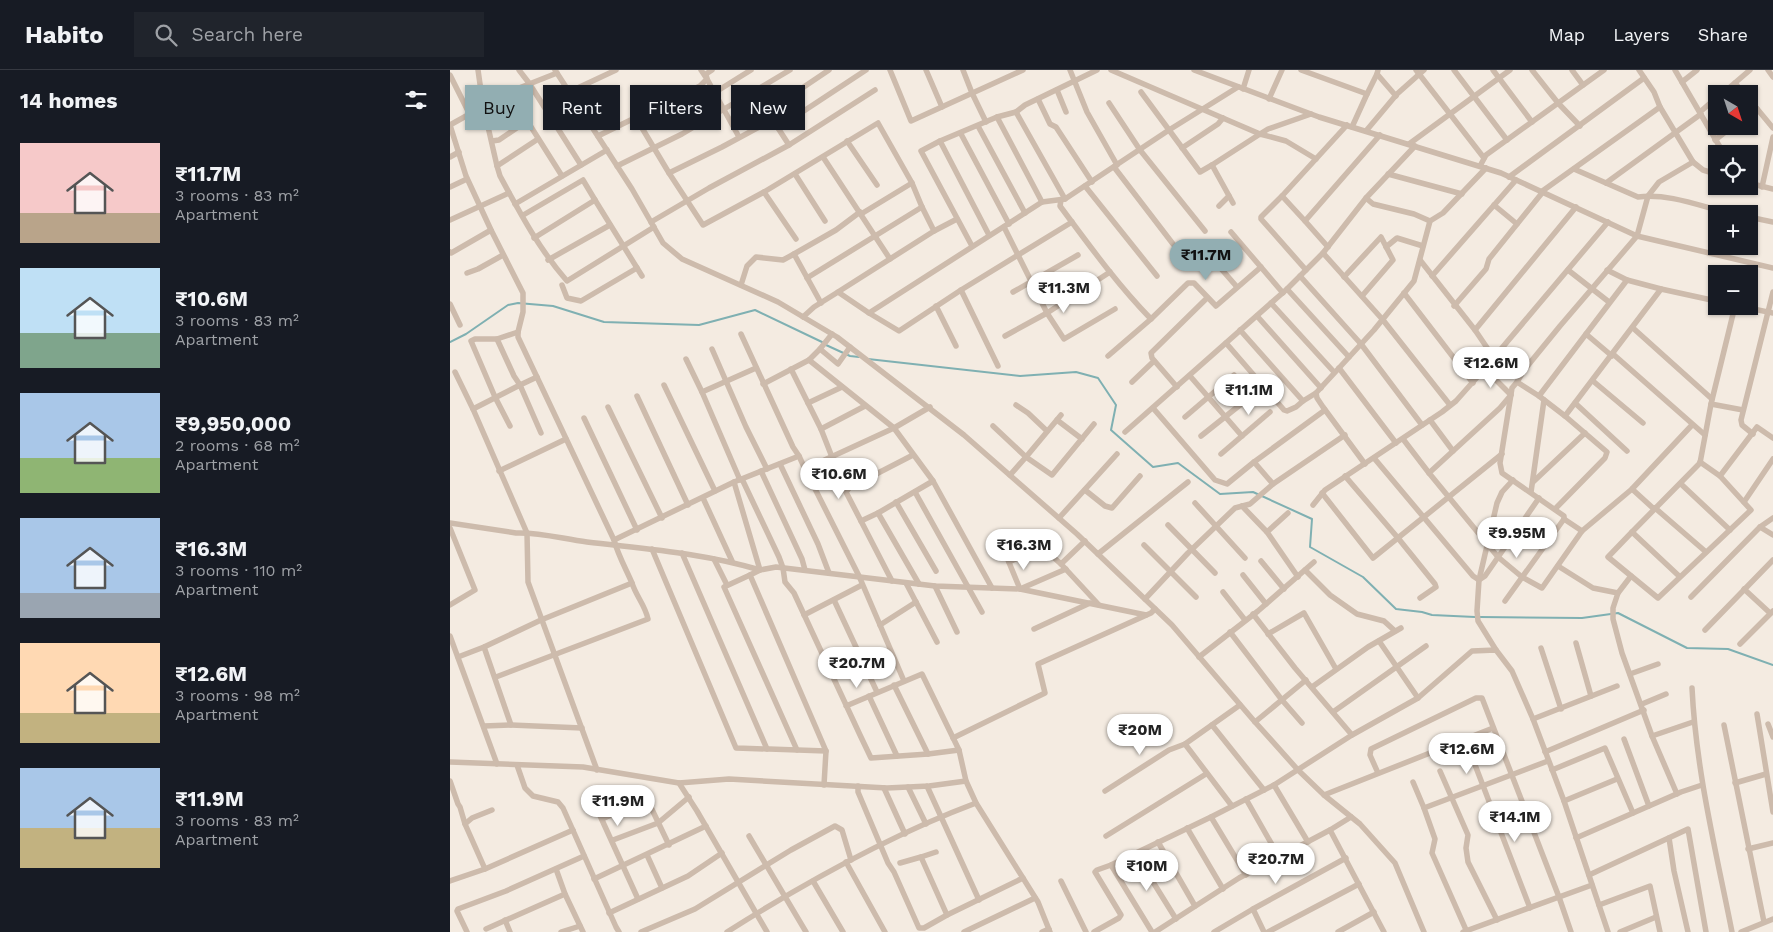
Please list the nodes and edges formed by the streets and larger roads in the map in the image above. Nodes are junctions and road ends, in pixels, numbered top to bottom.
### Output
1 (478, 70) edge
2 (519, 70) edge
3 (600, 70) edge
4 (616, 70) edge
5 (701, 70) edge
6 (712, 70) edge
7 (751, 70) edge
8 (790, 70) edge
9 (829, 70) edge
10 (866, 70) edge
11 (890, 70) edge
12 (926, 70) edge
13 (963, 70) edge
14 (1023, 70) edge
15 (1070, 70) edge
16 (1097, 70) edge
17 (1111, 70) edge
18 (1194, 70) edge
19 (1214, 70) edge
20 (1249, 70) edge
21 (1282, 70) edge
22 (1301, 70) edge
23 (1454, 70) edge
24 (1492, 70) edge
25 (1510, 70) edge
26 (1532, 70) edge
27 (1572, 70) edge
28 (1604, 70) edge
29 (1639, 70) edge
30 (1675, 70) edge
31 (1696, 70) edge
32 (1750, 70) edge
33 (1768, 70) edge
34 (556, 71) edge
35 (1420, 71) edge
36 (1378, 72) edge
37 (450, 75) edge
38 (603, 76) junction
39 (1211, 77) junction
40 (1773, 77) edge
41 (1499, 78) junction
42 (1644, 78) junction
43 (707, 79) junction
44 (1075, 82) junction
45 (1682, 82) junction
46 (529, 83) junction
47 (1735, 83) joint
48 (480, 85) edge
49 (524, 85) edge
50 (565, 85) edge
51 (584, 85) edge
52 (701, 85) edge
53 (710, 85) edge
54 (1583, 85) junction
55 (1733, 85) edge
56 (805, 86) edge
57 (1241, 88) junction
58 (721, 89) edge
59 (875, 90) dead end
60 (1057, 90) junction
61 (1140, 92) dead end
62 (972, 93) junction
63 (1367, 94) junction
64 (1396, 96) junction
65 (1474, 96) junction
66 (1038, 99) junction
67 (1269, 99) junction
68 (1109, 103) dead end
69 (1558, 103) junction
70 (465, 105) edge
71 (1708, 106) edge
72 (721, 107) edge
73 (942, 107) junction
74 (1660, 107) junction
75 (1203, 109) junction
76 (805, 110) edge
77 (1758, 110) edge
78 (723, 111) junction
79 (1016, 112) junction
80 (1066, 112) dead end
81 (1700, 113) junction
82 (1311, 114) junction
83 (1450, 114) junction
84 (465, 116) edge
85 (997, 117) junction
86 (1222, 118) junction
87 (630, 121) edge
88 (986, 122) junction
89 (1532, 122) junction
90 (450, 125) edge
91 (978, 126) junction
92 (1350, 126) junction
93 (1580, 126) junction
94 (1773, 128) edge
95 (489, 130) edge
96 (514, 130) edge
97 (532, 130) edge
98 (594, 130) edge
99 (643, 130) edge
100 (753, 130) edge
101 (779, 130) edge
102 (1169, 130) junction
103 (1366, 131) junction
104 (1676, 132) junction
105 (961, 134) junction
106 (1260, 134) junction
107 (1380, 135) junction
108 (1722, 135) edge
109 (598, 136) junction
110 (739, 137) junction
111 (1773, 137) edge
112 (538, 139) junction
113 (1507, 140) junction
114 (1716, 140) junction
115 (847, 141) junction
116 (940, 141) junction
117 (492, 142) junction
118 (788, 145) junction
119 (1412, 145) junction
120 (1719, 145) edge
121 (653, 148) junction
122 (1182, 148) junction
123 (607, 150) junction
124 (1140, 150) junction
125 (459, 152) junction
126 (450, 157) edge
127 (822, 158) junction
128 (1484, 158) junction
129 (1316, 159) junction
130 (1693, 162) junction
131 (581, 165) junction
132 (497, 166) junction
133 (618, 166) junction
134 (1115, 166) junction
135 (1212, 166) junction
136 (1483, 167) junction
137 (1574, 169) junction
138 (1708, 172) edge
139 (669, 173) junction
140 (795, 174) junction
141 (1388, 174) junction
142 (562, 176) junction
143 (1509, 176) junction
144 (467, 179) junction
145 (1516, 180) junction
146 (912, 182) junction
147 (1092, 182) junction
148 (1606, 183) junction
149 (877, 185) dead end
150 (1085, 186) junction
151 (1758, 186) edge
152 (450, 187) edge
153 (1762, 187) junction
154 (1773, 189) edge
155 (764, 192) junction
156 (509, 193) junction
157 (1542, 193) junction
158 (1462, 194) junction
159 (1229, 196) junction
160 (1282, 196) junction
161 (1648, 196) junction
162 (1366, 198) junction
163 (1063, 199) junction
164 (595, 200) junction
165 (686, 201) junction
166 (1042, 202) junction
167 (1234, 203) dead end
168 (515, 204) junction
169 (479, 205) junction
170 (1494, 205) junction
171 (1219, 206) dead end
172 (922, 207) junction
173 (1576, 207) junction
174 (1708, 208) edge
175 (861, 213) junction
176 (1025, 213) junction
177 (525, 214) dead end
178 (957, 218) junction
179 (1758, 219) edge
180 (450, 220) edge
181 (1305, 221) junction
182 (824, 222) dead end
183 (1072, 222) junction
184 (1430, 222) junction
185 (1608, 222) junction
186 (1773, 222) edge
187 (652, 224) junction
188 (1517, 224) junction
189 (610, 225) junction
190 (1006, 225) junction
191 (490, 230) junction
192 (934, 231) junction
193 (1205, 231) dead end
194 (1231, 232) dead end
195 (875, 234) junction
196 (990, 235) junction
197 (1637, 236) junction
198 (534, 238) junction
199 (796, 239) dead end
200 (1173, 244) dead end
201 (624, 246) junction
202 (972, 246) junction
203 (1423, 246) junction
204 (1328, 247) junction
205 (1386, 247) junction
206 (1203, 248) dead end
207 (450, 252) edge
208 (1323, 253) junction
209 (794, 254) junction
210 (503, 255) junction
211 (1078, 255) dead end
212 (1019, 256) junction
213 (890, 259) junction
214 (548, 260) junction
215 (1420, 260) junction
216 (637, 268) junction
217 (1261, 268) junction
218 (1773, 268) edge
219 (1306, 270) junction
220 (1568, 270) junction
221 (1608, 270) junction
222 (1110, 272) junction
223 (467, 274) dead end
224 (642, 276) dead end
225 (1157, 276) dead end
226 (1300, 276) junction
227 (1432, 276) junction
228 (1344, 277) junction
229 (806, 278) junction
230 (1626, 280) junction
231 (1031, 282) junction
232 (562, 285) dead end
233 (741, 285) junction
234 (1237, 288) junction
235 (1592, 289) junction
236 (1661, 289) junction
237 (961, 290) junction
238 (1285, 291) junction
239 (838, 292) junction
240 (1013, 292) dead end
241 (1773, 292) edge
242 (1404, 293) junction
243 (1362, 296) junction
244 (1207, 298) junction
245 (1708, 299) edge
246 (1610, 302) junction
247 (821, 303) junction
248 (1272, 303) junction
249 (450, 304) edge
250 (936, 306) junction
251 (1454, 306) junction
252 (1115, 309) dead end
253 (869, 313) junction
254 (1047, 313) junction
255 (1770, 313) edge
256 (1735, 315) edge
257 (1257, 316) junction
258 (804, 317) junction
259 (1151, 319) junction
260 (1383, 320) junction
261 (460, 325) dead end
262 (1633, 328) junction
263 (1240, 330) junction
264 (1475, 330) junction
265 (518, 332) junction
266 (741, 334) dead end
267 (832, 334) junction
268 (1586, 334) junction
269 (1005, 336) dead end
270 (497, 339) junction
271 (1226, 343) junction
272 (1361, 344) junction
273 (956, 346) dead end
274 (820, 348) junction
275 (849, 349) junction
276 (712, 350) dead end
277 (1612, 355) junction
278 (1108, 356) dead end
279 (1349, 357) junction
280 (1494, 358) junction
281 (686, 359) dead end
282 (809, 360) junction
283 (1154, 361) junction
284 (998, 366) dead end
285 (756, 368) junction
286 (792, 369) junction
287 (1485, 369) junction
288 (1336, 370) junction
289 (455, 372) dead end
290 (1234, 375) dead end
291 (537, 376) junction
292 (1190, 376) junction
293 (1593, 380) junction
294 (726, 381) junction
295 (1132, 382) dead end
296 (1517, 382) junction
297 (1472, 383) junction
298 (520, 384) junction
299 (763, 384) junction
300 (664, 385) dead end
301 (842, 387) junction
302 (1177, 387) junction
303 (1319, 390) junction
304 (702, 392) junction
305 (637, 396) dead end
306 (1511, 396) junction
307 (495, 397) junction
308 (1208, 397) junction
309 (1250, 397) dead end
310 (1542, 398) junction
311 (1303, 401) junction
312 (1711, 402) junction
313 (808, 403) junction
314 (1575, 404) junction
315 (1016, 405) dead end
316 (1450, 405) junction
317 (608, 406) dead end
318 (865, 406) junction
319 (930, 407) junction
320 (1152, 408) junction
321 (473, 409) junction
322 (1325, 410) junction
323 (1744, 410) junction
324 (1270, 412) dead end
325 (1225, 416) junction
326 (1565, 416) junction
327 (1185, 417) dead end
328 (584, 418) dead end
329 (1430, 420) junction
330 (1643, 423) dead end
331 (1094, 424) dead end
332 (1422, 425) junction
333 (1692, 425) junction
334 (510, 426) dead end
335 (993, 426) dead end
336 (894, 428) junction
337 (821, 429) junction
338 (1047, 431) junction
339 (1124, 432) dead end
340 (542, 433) dead end
341 (1585, 433) junction
342 (1752, 434) junction
343 (1345, 435) junction
344 (1201, 436) dead end
345 (1242, 436) junction
346 (1705, 436) junction
347 (1402, 438) junction
348 (1773, 438) edge
349 (566, 439) junction
350 (1082, 439) junction
351 (1396, 443) junction
352 (1453, 451) junction
353 (1627, 451) dead end
354 (1117, 454) dead end
355 (1221, 454) dead end
356 (1502, 454) junction
357 (913, 455) junction
358 (799, 456) junction
359 (832, 457) junction
360 (1026, 457) junction
361 (1374, 458) junction
362 (1773, 460) edge
363 (1254, 462) junction
364 (1700, 462) junction
365 (780, 464) junction
366 (1365, 464) junction
367 (805, 469) junction
368 (764, 470) junction
369 (499, 471) junction
370 (1429, 473) junction
371 (1010, 475) junction
372 (1140, 476) dead end
373 (1345, 476) junction
374 (1720, 476) junction
375 (739, 480) junction
376 (1512, 480) junction
377 (933, 481) junction
378 (1188, 482) dead end
379 (1532, 482) junction
380 (1273, 484) junction
381 (1681, 484) junction
382 (1632, 488) junction
383 (1085, 490) junction
384 (715, 491) junction
385 (915, 492) junction
386 (1530, 492) junction
387 (1322, 493) junction
388 (703, 498) junction
389 (1449, 498) junction
390 (1539, 498) junction
391 (896, 502) junction
392 (1744, 502) junction
393 (1195, 503) dead end
394 (688, 505) junction
395 (1313, 505) dead end
396 (1242, 506) junction
397 (1555, 509) junction
398 (1655, 509) junction
399 (878, 513) junction
400 (1288, 513) dead end
401 (1424, 517) junction
402 (662, 518) junction
403 (1059, 518) junction
404 (1773, 518) edge
405 (1564, 519) junction
406 (861, 521) junction
407 (450, 523) edge
408 (1168, 525) dead end
409 (1216, 527) junction
410 (1760, 527) junction
411 (450, 528) edge
412 (637, 530) junction
413 (1730, 530) junction
414 (1582, 531) junction
415 (1267, 532) junction
416 (1632, 532) junction
417 (527, 533) junction
418 (1773, 536) edge
419 (1398, 538) junction
420 (1084, 541) junction
421 (614, 542) junction
422 (1487, 544) junction
423 (1144, 546) dead end
424 (1003, 548) dead end
425 (652, 549) junction
426 (1191, 550) junction
427 (1706, 552) junction
428 (682, 553) junction
429 (1098, 554) junction
430 (1498, 557) junction
431 (1246, 558) dead end
432 (714, 559) junction
433 (1773, 560) edge
434 (732, 561) junction
435 (1260, 561) dead end
436 (1009, 562) junction
437 (1314, 562) dead end
438 (1061, 564) junction
439 (1558, 566) junction
440 (783, 568) junction
441 (1066, 569) junction
442 (760, 570) junction
443 (805, 570) junction
444 (936, 570) dead end
445 (1305, 570) junction
446 (829, 573) junction
447 (1170, 573) junction
448 (1215, 573) dead end
449 (750, 575) junction
450 (1243, 575) dead end
451 (859, 576) junction
452 (1631, 576) junction
453 (1679, 576) junction
454 (1298, 577) junction
455 (1522, 577) junction
456 (1479, 580) junction
457 (892, 581) junction
458 (632, 583) junction
459 (906, 583) junction
460 (919, 584) junction
461 (727, 585) junction
462 (862, 585) junction
463 (935, 586) junction
464 (967, 587) junction
465 (992, 588) junction
466 (1020, 589) junction
467 (1284, 589) junction
468 (1744, 589) junction
469 (1223, 592) dead end
470 (1618, 593) junction
471 (1196, 597) dead end
472 (1691, 597) dead end
473 (1420, 598) dead end
474 (834, 600) junction
475 (1145, 600) junction
476 (1505, 600) dead end
477 (916, 602) junction
478 (1090, 603) junction
479 (1266, 604) junction
480 (450, 605) edge
481 (1099, 605) junction
482 (1156, 609) junction
483 (982, 612) dead end
484 (1772, 612) edge
485 (1253, 614) junction
486 (804, 615) junction
487 (1146, 615) junction
488 (541, 620) junction
489 (1245, 620) junction
490 (880, 625) junction
491 (1401, 628) dead end
492 (1034, 629) dead end
493 (1705, 630) dead end
494 (1395, 631) junction
495 (956, 632) dead end
496 (1230, 632) junction
497 (1268, 634) junction
498 (450, 636) edge
499 (1379, 641) junction
500 (937, 642) dead end
501 (1576, 643) dead end
502 (1740, 644) dead end
503 (1426, 646) dead end
504 (484, 647) junction
505 (1541, 648) dead end
506 (1496, 650) junction
507 (455, 654) edge
508 (554, 655) junction
509 (1199, 657) junction
510 (1658, 664) dead end
511 (1396, 667) junction
512 (1336, 669) junction
513 (1630, 674) junction
514 (496, 677) junction
515 (1306, 680) junction
516 (904, 681) junction
517 (894, 685) junction
518 (1617, 686) dead end
519 (1312, 687) junction
520 (1692, 688) dead end
521 (877, 692) junction
522 (1666, 694) dead end
523 (869, 696) junction
524 (1591, 696) junction
525 (1418, 698) junction
526 (1282, 700) junction
527 (846, 706) junction
528 (1240, 706) junction
529 (1643, 707) junction
530 (1561, 709) junction
531 (1332, 712) junction
532 (1756, 714) dead end
533 (1533, 719) junction
534 (1254, 722) junction
535 (1693, 722) junction
536 (1302, 723) dead end
537 (1768, 724) dead end
538 (511, 725) junction
539 (1212, 725) junction
540 (1724, 725) dead end
541 (484, 726) junction
542 (582, 728) junction
543 (1493, 728) junction
544 (1352, 735) junction
545 (1652, 736) junction
546 (1773, 737) edge
547 (953, 738) junction
548 (1624, 739) dead end
549 (1185, 744) junction
550 (767, 749) junction
551 (797, 750) junction
552 (960, 750) junction
553 (826, 751) junction
554 (1545, 752) junction
555 (928, 754) junction
556 (897, 756) junction
557 (1472, 757) dead end
558 (1548, 761) junction
559 (450, 762) edge
560 (497, 764) junction
561 (517, 765) junction
562 (597, 770) junction
563 (1298, 770) junction
564 (1552, 770) junction
565 (1440, 771) dead end
566 (1378, 773) junction
567 (1206, 774) junction
568 (1766, 774) junction
569 (1511, 775) junction
570 (1617, 779) junction
571 (450, 781) edge
572 (966, 781) junction
573 (679, 782) junction
574 (1412, 782) dead end
575 (1735, 783) junction
576 (824, 785) junction
577 (1274, 785) junction
578 (1702, 785) junction
579 (858, 786) junction
580 (927, 786) junction
581 (1482, 786) junction
582 (908, 787) junction
583 (884, 788) junction
584 (1105, 790) dead end
585 (1264, 790) junction
586 (1677, 794) junction
587 (1324, 795) junction
588 (689, 797) junction
589 (1452, 797) junction
590 (592, 798) dead end
591 (1246, 799) junction
592 (1564, 801) junction
593 (976, 803) junction
594 (1232, 806) junction
595 (1649, 806) junction
596 (1424, 808) junction
597 (492, 810) dead end
598 (1773, 812) edge
599 (1633, 813) junction
600 (941, 816) junction
601 (1211, 816) junction
602 (1351, 817) junction
603 (602, 819) junction
604 (658, 823) junction
605 (465, 824) junction
606 (926, 824) junction
607 (706, 826) junction
608 (1187, 828) junction
609 (572, 830) junction
610 (1330, 830) junction
611 (905, 834) junction
612 (749, 836) dead end
613 (1106, 836) dead end
614 (1576, 838) junction
615 (1669, 838) junction
616 (612, 840) junction
617 (1158, 842) junction
618 (1308, 842) junction
619 (1773, 843) edge
620 (669, 845) junction
621 (881, 845) junction
622 (1748, 849) junction
623 (936, 852) dead end
624 (722, 853) junction
625 (1135, 853) junction
626 (647, 855) junction
627 (584, 856) junction
628 (920, 857) junction
629 (1279, 857) junction
630 (1346, 858) junction
631 (848, 861) junction
632 (900, 863) dead end
633 (767, 865) junction
634 (1111, 865) junction
635 (623, 866) junction
636 (485, 869) junction
637 (556, 869) junction
638 (1246, 875) junction
639 (1589, 875) junction
640 (1023, 878) junction
641 (594, 880) junction
642 (450, 881) edge
643 (814, 881) junction
644 (1061, 881) dead end
645 (738, 882) junction
646 (1359, 884) junction
647 (1592, 885) junction
648 (662, 888) junction
649 (1223, 889) junction
650 (565, 894) junction
651 (786, 896) junction
652 (1559, 897) junction
653 (1035, 898) junction
654 (638, 899) junction
655 (980, 900) junction
656 (1599, 905) junction
657 (1195, 906) junction
658 (1530, 908) junction
659 (1253, 909) junction
660 (1374, 912) junction
661 (609, 913) junction
662 (756, 913) junction
663 (947, 915) junction
664 (1656, 917) junction
665 (1176, 919) junction
666 (1773, 919) edge
667 (505, 920) junction
668 (1497, 920) junction
669 (1764, 922) junction
670 (1225, 926) junction
671 (486, 929) dead end
672 (581, 929) edge
673 (1050, 930) edge
674 (730, 931) edge
675 (1569, 931) edge
676 (1745, 931) edge
677 (467, 932) edge
678 (510, 932) edge
679 (561, 932) edge
680 (619, 932) edge
681 (641, 932) edge
682 (767, 932) edge
683 (806, 932) edge
684 (843, 932) edge
685 (885, 932) edge
686 (964, 932) edge
687 (1042, 932) edge
688 (1086, 932) edge
689 (1094, 932) edge
690 (1153, 932) edge
691 (1214, 932) edge
692 (1228, 932) edge
693 (1264, 932) edge
694 (1268, 932) edge
695 (1338, 932) edge
696 (1384, 932) edge
697 (1424, 932) edge
698 (1466, 932) edge
699 (1608, 932) edge
700 (1620, 932) edge
701 (1660, 932) edge
702 (1688, 932) edge
703 (1706, 932) edge
704 (1732, 932) edge

1 - 48 street
2 - 46 street
3 - 38 street
4 - 38 street
5 - 43 street
6 - 43 street
7 - 58 street
8 - 78 street
9 - 56 street
10 - 76 street
11 - 73 street
12 - 73 street
13 - 62 street
14 - 62 street
15 - 44 street
16 - 44 street
17 - 75 street
18 - 39 street
19 - 39 street
20 - 57 street
21 - 67 street
22 - 63 street
23 - 65 street
24 - 41 street
25 - 41 street
26 - 69 street
27 - 54 street
28 - 54 street
29 - 42 street
30 - 45 street
31 - 45 street
32 - 47 street
33 - 40 street
34 - 46 street
34 - 50 street
35 - 64 street
35 - 83 street
36 - 63 street
36 - 64 street
37 - 70 street
38 - 51 street
39 - 57 street
41 - 65 street
41 - 89 street
42 - 74 street
42 - 93 street
43 - 52 street
43 - 53 street
44 - 60 street
44 - 134 street
45 - 81 street
46 - 49 street
46 - 131 street
47 - 55 street
54 - 69 street
57 - 67 street
57 - 75 street
59 - 118 street
60 - 66 street
60 - 80 street
61 - 102 street
62 - 73 street
62 - 88 street
63 - 92 street
64 - 103 street
65 - 83 street
65 - 113 street
66 - 79 street
66 - 147 street
67 - 82 street
68 - 124 street
69 - 89 street
69 - 93 street
71 - 81 street
72 - 78 street
74 - 104 street
74 - 137 street
75 - 86 street
75 - 102 street
77 - 94 street
78 - 110 street
78 - 121 street
79 - 85 street
79 - 163 street
81 - 104 street
81 - 114 street
82 - 92 street
82 - 106 street
83 - 119 street
83 - 128 street
84 - 90 street
85 - 88 street
85 - 166 street
86 - 106 street
86 - 122 street
87 - 109 street
88 - 91 street
89 - 113 street
90 - 125 street
91 - 105 street
91 - 176 street
92 - 103 street
92 - 129 street
93 - 143 street
95 - 117 street
96 - 117 street
97 - 112 street
98 - 109 street
99 - 121 street
100 - 110 street
101 - 118 street
102 - 122 street
102 - 124 street
103 - 107 street
104 - 130 street
104 - 148 street
105 - 116 street
105 - 190 street
106 - 129 street
106 - 135 street
107 - 119 street
107 - 181 street
108 - 114 street
109 - 123 street
110 - 139 street
111 - 153 street
112 - 132 street
112 - 142 street
113 - 128 street
114 - 120 street
115 - 127 street
115 - 146 street
115 - 149 street
116 - 178 street
116 - 196 street
117 - 132 street
118 - 165 street
119 - 136 street
119 - 141 street
121 - 133 street
121 - 139 street
122 - 135 street
123 - 131 street
123 - 133 street
124 - 134 street
124 - 193 street
125 - 126 street
125 - 144 street
127 - 140 street
127 - 175 street
128 - 136 street
129 - 160 street
130 - 138 street
130 - 161 street
131 - 142 street
132 - 156 street
133 - 187 street
134 - 147 street
134 - 200 street
135 - 159 street
136 - 143 street
136 - 158 street
137 - 148 street
137 - 157 street
139 - 165 street
140 - 155 street
140 - 182 street
141 - 158 street
141 - 162 street
142 - 168 street
143 - 145 street
144 - 152 street
144 - 169 street
145 - 157 street
145 - 170 street
146 - 172 street
146 - 175 street
147 - 150 street
148 - 161 street
150 - 163 street
150 - 225 street
151 - 153 street
153 - 154 street
155 - 165 street
155 - 199 street
156 - 168 street
156 - 169 street
157 - 173 street
157 - 188 street
158 - 184 street
159 - 167 street
159 - 171 street
160 - 181 street
160 - 219 street
161 - 174 street
161 - 197 street
162 - 184 street
162 - 204 street
163 - 166 street
163 - 183 street
164 - 177 street
164 - 189 street
164 - 198 street
165 - 187 street
166 - 176 street
168 - 198 street
169 - 180 street
169 - 191 street
170 - 188 street
170 - 227 street
172 - 192 street
172 - 195 street
173 - 185 street
173 - 264 street
175 - 195 street
175 - 209 street
176 - 190 street
178 - 192 street
178 - 202 street
179 - 186 street
181 - 204 street
183 - 212 street
183 - 222 street
184 - 203 street
185 - 197 street
185 - 220 street
187 - 201 street
187 - 233 street
188 - 251 street
189 - 201 street
189 - 214 street
190 - 196 street
190 - 212 street
191 - 207 street
191 - 210 street
192 - 213 street
194 - 217 street
195 - 213 street
195 - 229 street
196 - 202 street
197 - 218 street
197 - 221 street
198 - 214 street
201 - 214 street
201 - 216 street
202 - 253 street
203 - 205 street
203 - 215 street
204 - 208 street
205 - 228 street
205 - 243 street
206 - 234 street
208 - 219 street
208 - 228 street
209 - 229 street
209 - 233 street
210 - 223 street
210 - 265 street
211 - 231 street
212 - 231 street
212 - 237 street
213 - 239 street
215 - 227 street
215 - 242 street
216 - 224 street
216 - 232 street
217 - 234 street
217 - 238 street
219 - 226 street
220 - 235 street
220 - 280 street
221 - 230 street
221 - 235 street
222 - 254 street
222 - 259 street
226 - 238 street
226 - 272 street
227 - 251 street
228 - 243 street
229 - 247 street
230 - 236 street
230 - 246 street
231 - 240 street
231 - 254 street
233 - 258 street
234 - 244 street
235 - 246 street
235 - 296 street
236 - 245 street
236 - 262 street
237 - 250 street
237 - 284 street
238 - 248 street
238 - 279 street
239 - 247 street
239 - 253 street
241 - 255 street
242 - 260 street
242 - 297 street
243 - 260 street
244 - 259 street
244 - 283 street
246 - 268 street
247 - 258 street
248 - 257 street
248 - 288 street
249 - 261 street
250 - 253 street
250 - 273 street
251 - 264 street
252 - 254 street
254 - 269 street
255 - 323 street
256 - 312 street
257 - 263 street
257 - 303 street
258 - 267 street
259 - 278 street
260 - 272 street
260 - 316 street
262 - 277 street
262 - 312 street
263 - 271 street
263 - 311 street
264 - 280 street
265 - 270 street
265 - 291 street
266 - 285 street
267 - 274 street
267 - 275 street
268 - 277 street
268 - 310 street
270 - 298 street
270 - 307 street
271 - 292 street
271 - 311 street
272 - 279 street
272 - 332 street
274 - 275 street
274 - 282 street
275 - 319 street
276 - 294 street
277 - 293 street
277 - 333 street
279 - 288 street
280 - 287 street
281 - 304 street
282 - 286 street
282 - 301 street
283 - 295 street
283 - 302 street
285 - 294 street
285 - 299 street
286 - 299 street
286 - 313 street
287 - 297 street
287 - 306 street
288 - 303 street
288 - 351 street
289 - 321 street
290 - 308 street
291 - 298 street
291 - 349 street
292 - 302 street
292 - 308 street
293 - 314 street
293 - 330 street
294 - 304 street
294 - 368 street
296 - 306 street
296 - 310 street
297 - 316 street
298 - 307 street
298 - 340 street
299 - 358 street
300 - 384 street
301 - 313 street
301 - 318 street
302 - 320 street
303 - 311 street
303 - 322 street
304 - 375 street
305 - 394 street
306 - 352 street
306 - 356 street
307 - 321 street
307 - 334 street
308 - 325 street
308 - 327 street
309 - 325 street
310 - 326 street
310 - 379 street
312 - 323 street
312 - 346 street
313 - 337 street
314 - 326 street
314 - 353 street
315 - 338 street
316 - 329 street
317 - 402 street
318 - 336 street
318 - 337 street
319 - 336 street
319 - 371 street
320 - 339 street
320 - 363 street
321 - 369 street
322 - 343 street
322 - 363 street
323 - 342 street
324 - 345 street
325 - 344 street
325 - 345 street
326 - 341 street
328 - 412 street
329 - 332 street
329 - 352 street
331 - 350 street
332 - 347 street
333 - 346 street
333 - 382 street
335 - 360 street
336 - 357 street
336 - 359 street
337 - 359 street
338 - 350 street
338 - 360 street
341 - 379 street
341 - 397 street
342 - 348 street
342 - 374 street
343 - 366 street
343 - 380 street
345 - 355 street
346 - 364 street
347 - 351 street
347 - 370 street
349 - 369 street
349 - 421 street
350 - 360 street
351 - 361 street
352 - 370 street
354 - 383 street
356 - 376 street
356 - 389 street
357 - 377 street
357 - 406 street
358 - 365 street
358 - 367 street
359 - 367 street
360 - 371 street
361 - 366 street
361 - 401 street
362 - 392 street
363 - 380 street
364 - 374 street
364 - 381 street
365 - 368 street
365 - 446 street
366 - 373 street
367 - 451 street
368 - 375 street
368 - 443 street
369 - 417 street
370 - 389 street
371 - 403 street
372 - 383 street
373 - 387 street
373 - 419 street
374 - 392 street
375 - 384 street
375 - 440 street
375 - 442 street
376 - 386 street
376 - 422 street
377 - 385 street
377 - 465 street
378 - 429 street
379 - 386 street
380 - 396 street
381 - 398 street
381 - 413 street
382 - 398 street
382 - 414 street
383 - 403 street
384 - 388 street
385 - 391 street
385 - 464 street
386 - 390 street
387 - 395 street
387 - 419 street
388 - 394 street
388 - 434 street
389 - 401 street
389 - 422 street
390 - 397 street
390 - 430 street
391 - 399 street
391 - 444 street
392 - 413 street
393 - 409 street
394 - 402 street
396 - 409 street
396 - 415 street
397 - 405 street
398 - 416 street
398 - 427 street
399 - 406 street
399 - 460 street
400 - 415 street
401 - 419 street
401 - 456 street
402 - 412 street
403 - 420 street
404 - 410 street
405 - 414 street
405 - 455 street
406 - 457 street
407 - 417 street
408 - 426 street
409 - 426 street
409 - 431 street
410 - 418 street
410 - 472 street
411 - 480 street
412 - 421 street
413 - 427 street
414 - 439 street
415 - 454 street
416 - 452 street
416 - 453 street
417 - 421 street
417 - 488 street
419 - 473 street
420 - 429 street
420 - 438 street
421 - 425 street
421 - 458 street
422 - 430 street
422 - 456 street
423 - 447 street
424 - 436 street
425 - 428 street
425 - 550 street
426 - 447 street
426 - 448 street
427 - 453 street
428 - 432 street
428 - 550 street
429 - 475 street
430 - 455 street
430 - 456 street
432 - 434 street
432 - 461 street
433 - 468 street
434 - 442 street
435 - 467 street
436 - 438 street
436 - 466 street
437 - 445 street
438 - 441 street
439 - 455 street
439 - 470 street
440 - 442 street
440 - 443 street
440 - 486 street
441 - 466 street
441 - 481 street
442 - 449 street
443 - 446 street
445 - 454 street
445 - 494 street
446 - 451 street
447 - 471 street
447 - 475 street
449 - 461 street
449 - 553 street
450 - 479 street
451 - 457 street
451 - 462 street
452 - 453 street
452 - 470 street
454 - 467 street
455 - 476 street
456 - 506 street
457 - 459 street
458 - 488 street
458 - 508 street
459 - 460 street
459 - 477 street
460 - 463 street
461 - 551 street
462 - 474 street
462 - 490 street
463 - 464 street
463 - 495 street
464 - 465 street
464 - 483 street
465 - 466 street
466 - 478 street
467 - 479 street
468 - 484 street
468 - 493 street
469 - 489 street
470 - 513 street
474 - 486 street
474 - 521 street
475 - 482 street
477 - 490 street
477 - 500 street
478 - 481 street
478 - 492 street
479 - 485 street
481 - 487 street
482 - 487 street
482 - 509 street
484 - 502 street
485 - 489 street
485 - 497 street
486 - 527 street
487 - 547 street
488 - 504 street
488 - 508 street
489 - 496 street
490 - 516 street
491 - 494 street
494 - 499 street
496 - 509 street
496 - 526 street
497 - 512 street
497 - 515 street
498 - 507 street
499 - 511 street
499 - 512 street
501 - 524 street
503 - 511 street
504 - 507 street
504 - 514 street
505 - 530 street
506 - 525 street
506 - 533 street
507 - 541 street
508 - 514 street
508 - 542 street
509 - 528 street
510 - 513 street
511 - 525 street
511 - 531 street
512 - 519 street
513 - 529 street
514 - 538 street
515 - 519 street
515 - 526 street
516 - 517 street
516 - 547 street
517 - 521 street
517 - 555 street
518 - 524 street
519 - 531 street
520 - 535 street
521 - 523 street
522 - 529 street
523 - 527 street
523 - 556 street
524 - 530 street
525 - 544 street
526 - 534 street
526 - 536 street
527 - 556 street
528 - 534 street
528 - 539 street
529 - 545 street
529 - 554 street
530 - 533 street
531 - 544 street
532 - 568 street
533 - 554 street
534 - 563 street
535 - 545 street
535 - 578 street
537 - 546 street
538 - 541 street
538 - 542 street
539 - 549 street
539 - 585 street
540 - 575 street
541 - 560 street
542 - 562 street
543 - 566 street
543 - 566 street
543 - 569 street
544 - 563 street
545 - 586 street
547 - 552 street
548 - 595 street
549 - 567 street
549 - 584 street
550 - 551 street
551 - 553 street
552 - 555 street
552 - 572 street
553 - 576 street
554 - 558 street
555 - 556 street
557 - 581 street
558 - 564 street
558 - 569 street
559 - 560 street
560 - 561 street
561 - 562 street
561 - 609 street
562 - 573 street
563 - 577 street
563 - 587 street
564 - 570 street
564 - 592 street
565 - 589 street
566 - 587 street
567 - 594 street
567 - 613 street
568 - 575 street
568 - 598 street
569 - 581 street
569 - 652 street
570 - 592 street
570 - 599 street
571 - 605 street
572 - 580 street
572 - 593 street
573 - 576 street
573 - 588 street
574 - 596 street
575 - 622 street
576 - 579 street
577 - 585 street
577 - 618 street
578 - 586 street
578 - 704 street
579 - 583 street
579 - 621 street
580 - 582 street
580 - 600 street
581 - 589 street
581 - 658 street
582 - 583 street
582 - 606 street
583 - 611 street
585 - 591 street
586 - 595 street
587 - 602 street
588 - 604 street
588 - 607 street
589 - 596 street
589 - 668 street
590 - 603 street
591 - 594 street
591 - 629 street
592 - 614 street
593 - 600 street
593 - 640 street
594 - 601 street
595 - 599 street
596 - 698 street
597 - 605 street
599 - 614 street
600 - 606 street
600 - 655 street
601 - 608 street
601 - 638 street
602 - 610 street
602 - 697 street
603 - 604 street
603 - 616 street
604 - 616 street
604 - 620 street
605 - 636 street
606 - 611 street
607 - 620 street
607 - 624 street
608 - 617 street
608 - 649 street
609 - 627 street
609 - 636 street
610 - 618 street
610 - 630 street
611 - 621 street
612 - 633 street
614 - 639 street
615 - 639 street
615 - 702 street
615 - 703 street
616 - 635 street
617 - 625 street
617 - 657 street
618 - 629 street
619 - 622 street
620 - 626 street
621 - 631 street
621 - 663 street
622 - 669 street
623 - 628 street
624 - 645 street
624 - 648 street
625 - 634 street
625 - 665 street
626 - 635 street
626 - 648 street
627 - 637 street
627 - 641 street
628 - 632 street
628 - 663 street
629 - 638 street
630 - 646 street
630 - 659 street
631 - 633 street
631 - 643 street
631 - 685 street
633 - 645 street
633 - 651 street
634 - 689 street
634 - 690 street
635 - 641 street
635 - 654 street
636 - 642 street
637 - 650 street
637 - 677 street
638 - 649 street
639 - 647 street
640 - 653 street
640 - 655 street
641 - 661 street
643 - 651 street
643 - 684 street
644 - 688 street
645 - 662 street
645 - 681 street
646 - 660 street
646 - 694 street
647 - 652 street
647 - 656 street
648 - 654 street
649 - 657 street
650 - 667 street
650 - 672 street
651 - 662 street
651 - 683 street
652 - 658 street
652 - 675 street
653 - 673 street
653 - 686 street
654 - 661 street
655 - 663 street
656 - 664 street
656 - 699 street
657 - 665 street
658 - 668 street
659 - 670 street
659 - 693 street
660 - 695 street
660 - 696 street
661 - 680 street
662 - 674 street
662 - 682 street
664 - 700 street
664 - 701 street
665 - 690 street
666 - 669 street
667 - 671 street
667 - 678 street
668 - 698 street
669 - 676 street
670 - 691 street
670 - 692 street
672 - 679 street
673 - 687 street

